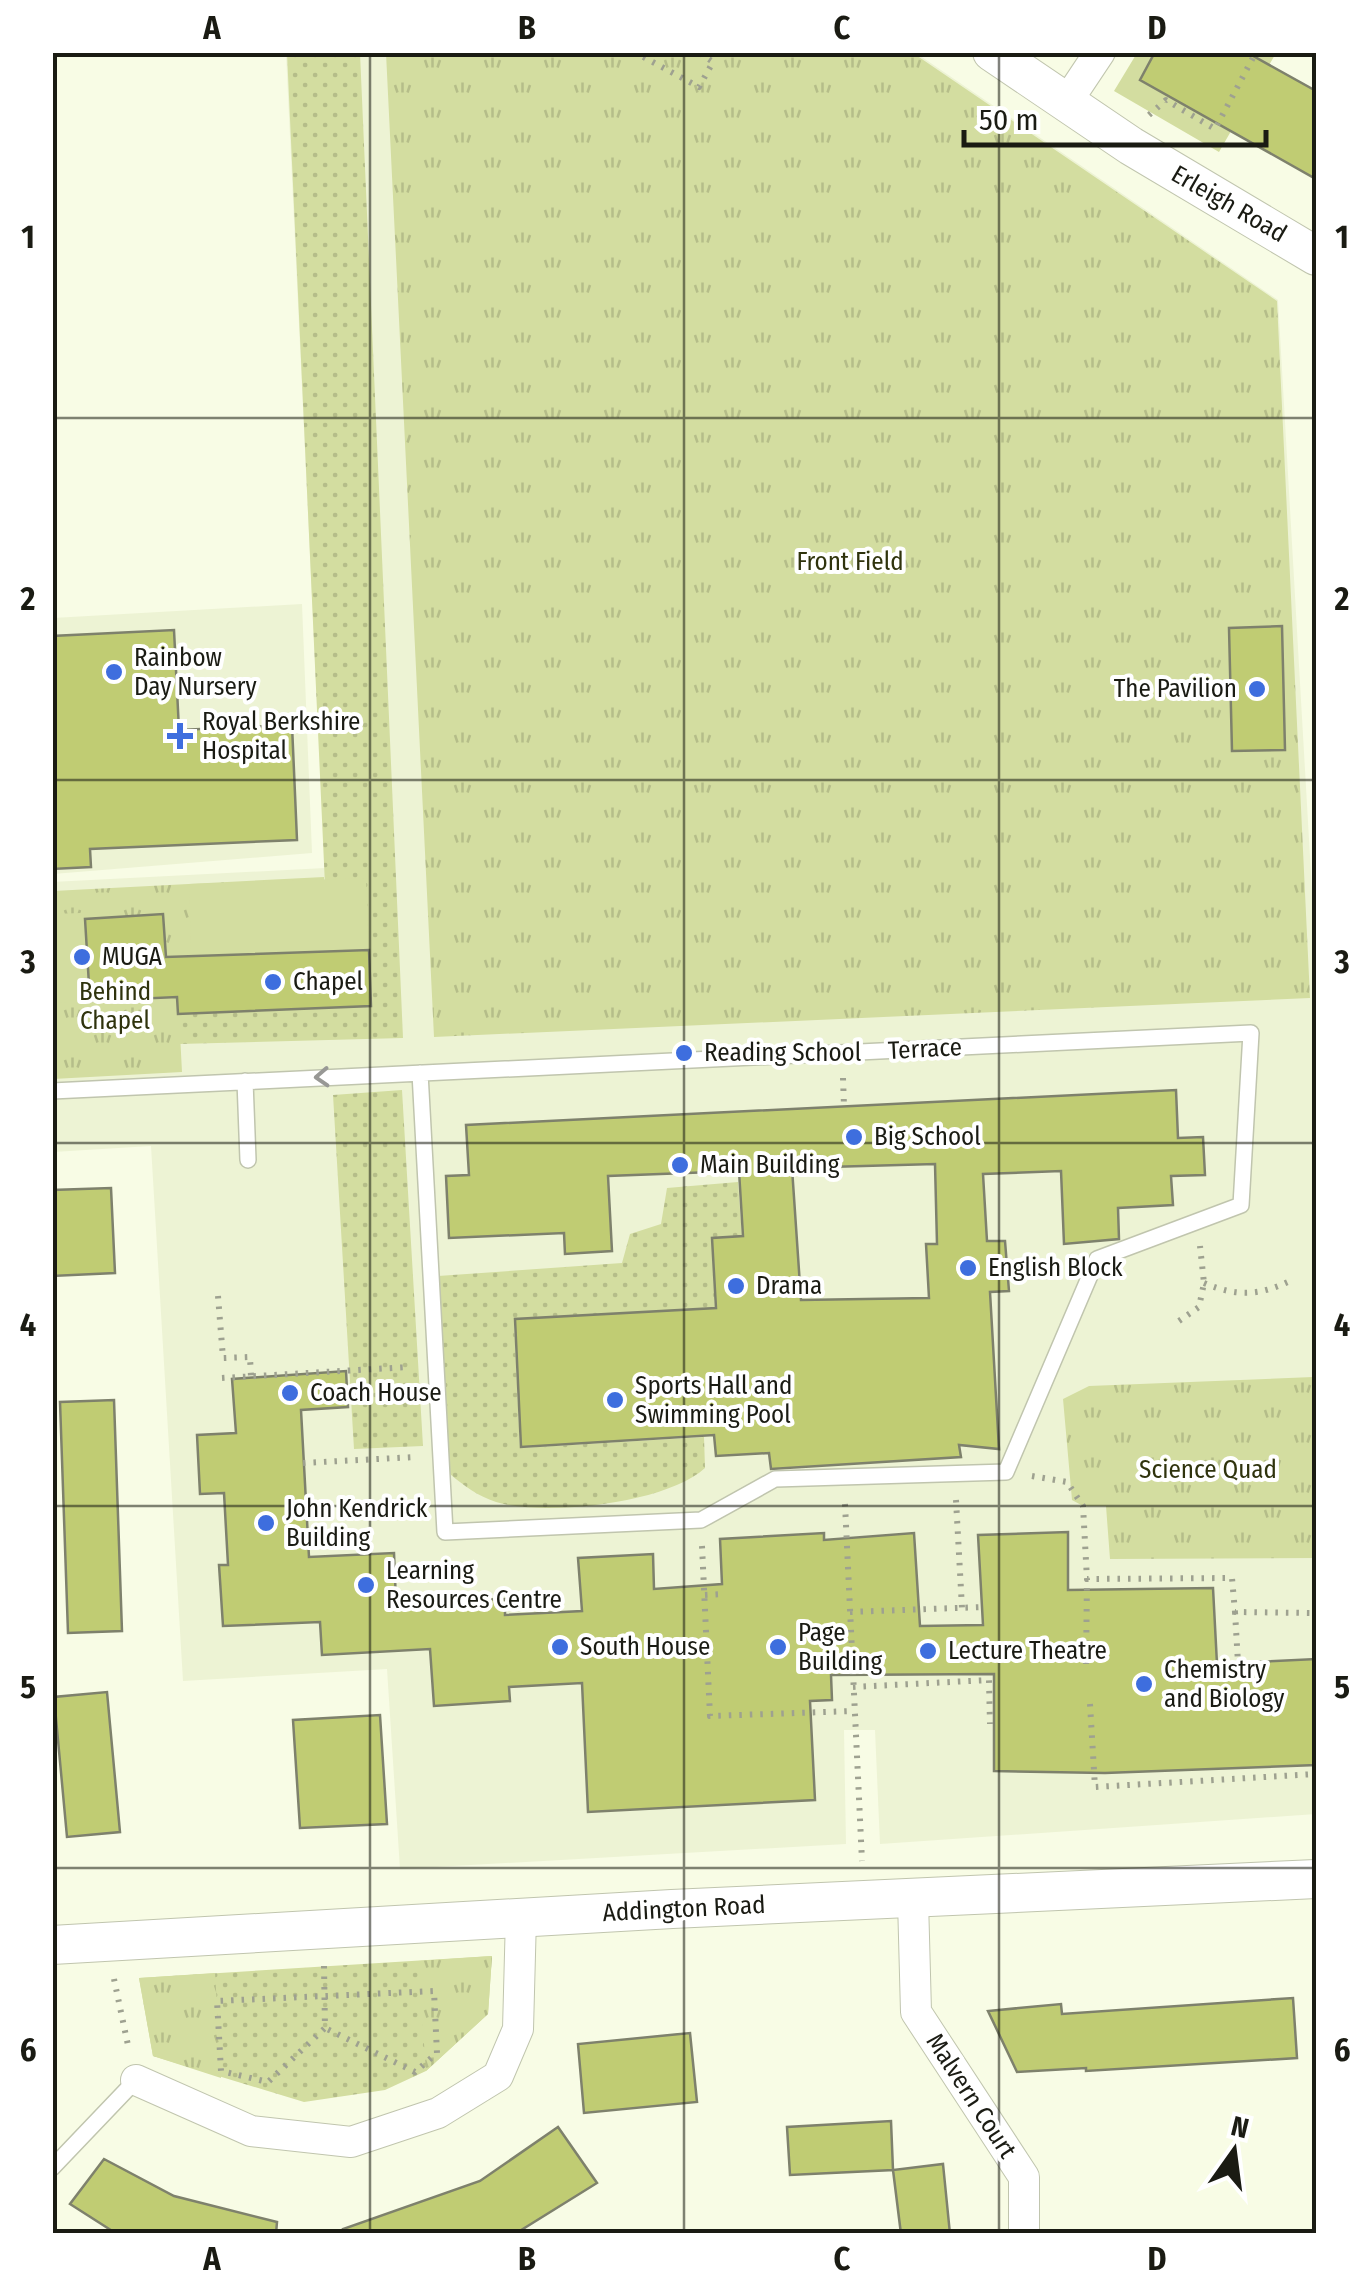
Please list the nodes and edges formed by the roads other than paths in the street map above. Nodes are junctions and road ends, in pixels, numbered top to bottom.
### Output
1 (992, 52) edge
2 (1100, 52) edge
3 (1066, 103) junction
4 (1316, 256) edge
5 (420, 1072) junction
6 (244, 1082) junction
7 (52, 1090) edge
8 (248, 1160) dead end
9 (1316, 1879) edge
10 (913, 1900) junction
11 (520, 1917) junction
12 (52, 1945) edge
13 (136, 2080) joint
14 (52, 2168) edge
15 (1024, 2234) edge

1 - 3 street, Erleigh Road
2 - 3 street
3 - 4 street, Erleigh Road
5 - 5 lane, Terrace
5 -> 6 lane, Terrace
6 - 7 lane, Terrace
6 - 8 lane
9 - 10 street, Addington Road
10 - 11 street, Addington Road
10 - 15 street, Malvern Court
11 - 12 street, Addington Road
11 - 13 street
13 - 14 lane

